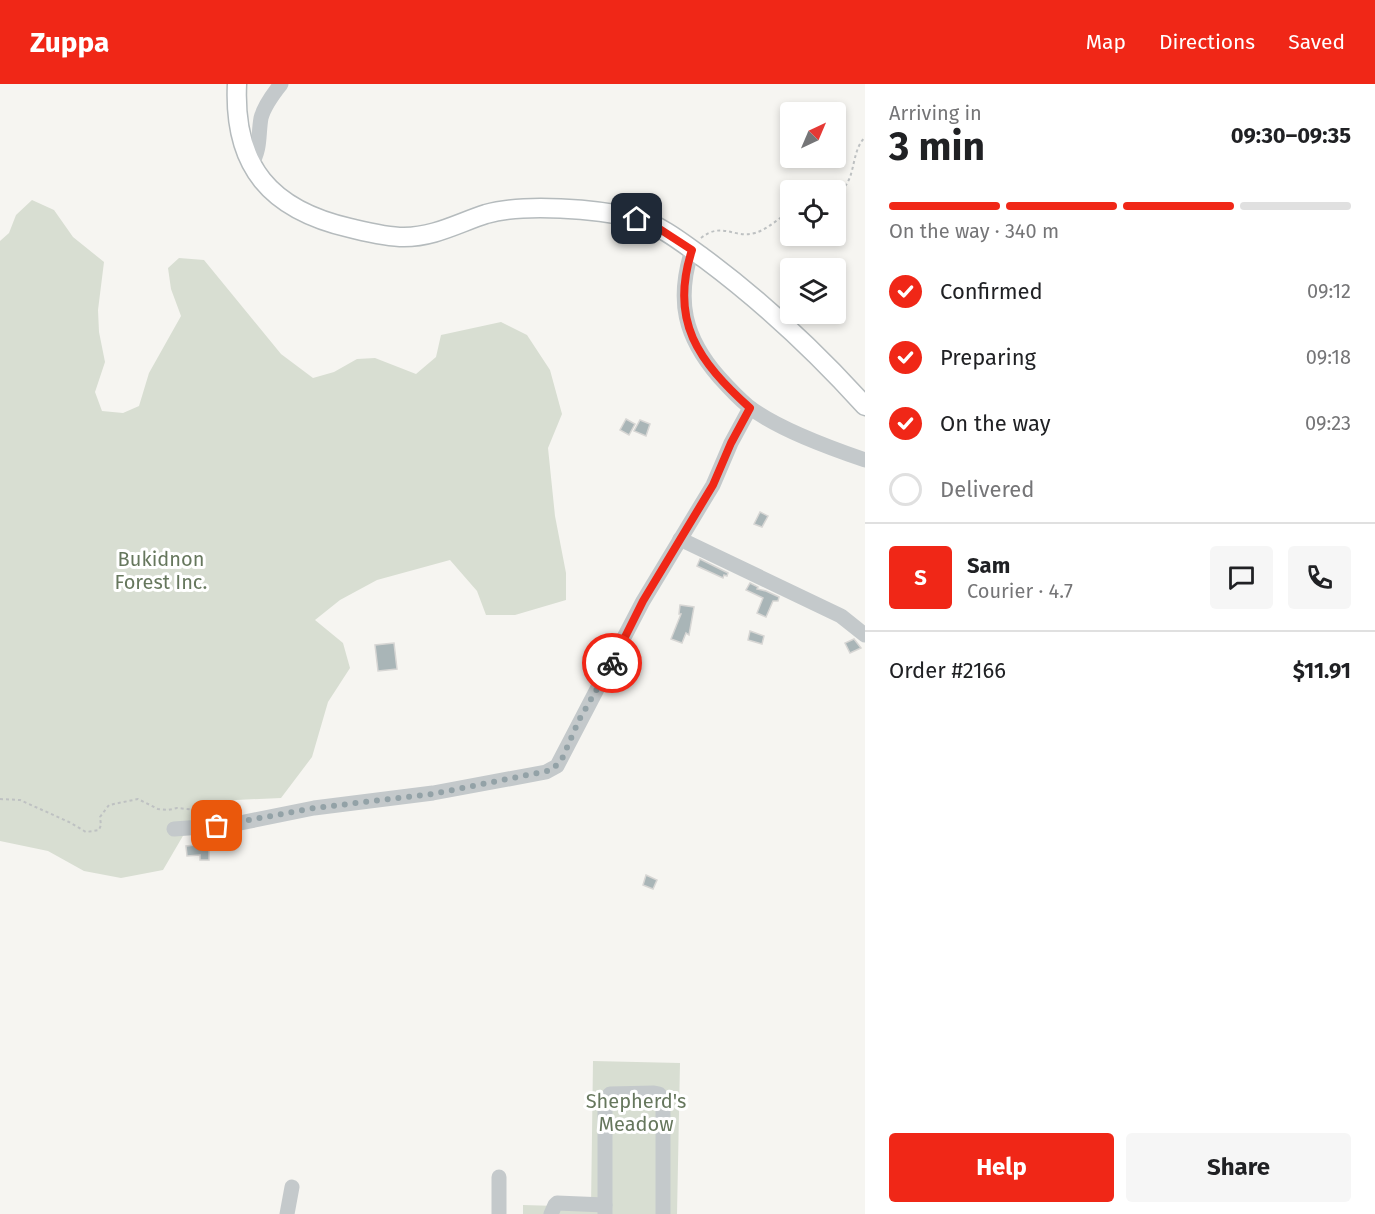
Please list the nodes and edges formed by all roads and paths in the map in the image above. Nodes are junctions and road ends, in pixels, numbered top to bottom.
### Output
1 (237, 84) edge
2 (281, 84) edge
3 (865, 137) edge
4 (251, 165) junction
5 (846, 186) edge
6 (780, 218) edge
7 (692, 250) junction
8 (865, 406) edge
9 (750, 408) junction
10 (865, 460) edge
11 (680, 539) junction
12 (865, 634) edge
13 (0, 799) edge
14 (204, 827) junction
15 (174, 829) dead end
16 (500, 1177) dead end
17 (292, 1187) dead end
18 (605, 1210) edge
19 (286, 1214) edge
20 (499, 1214) edge
21 (551, 1214) edge
22 (663, 1214) edge

1 - 4 main road
2 - 4 street
3 - 5 path
4 - 7 main road
6 - 7 path
7 - 8 main road
7 - 9 street
9 - 10 street
9 - 11 street
11 - 12 street
11 - 14 street
13 - 14 path
14 - 15 street
16 - 20 street
17 - 19 street
18 - 21 street
18 - 22 street

